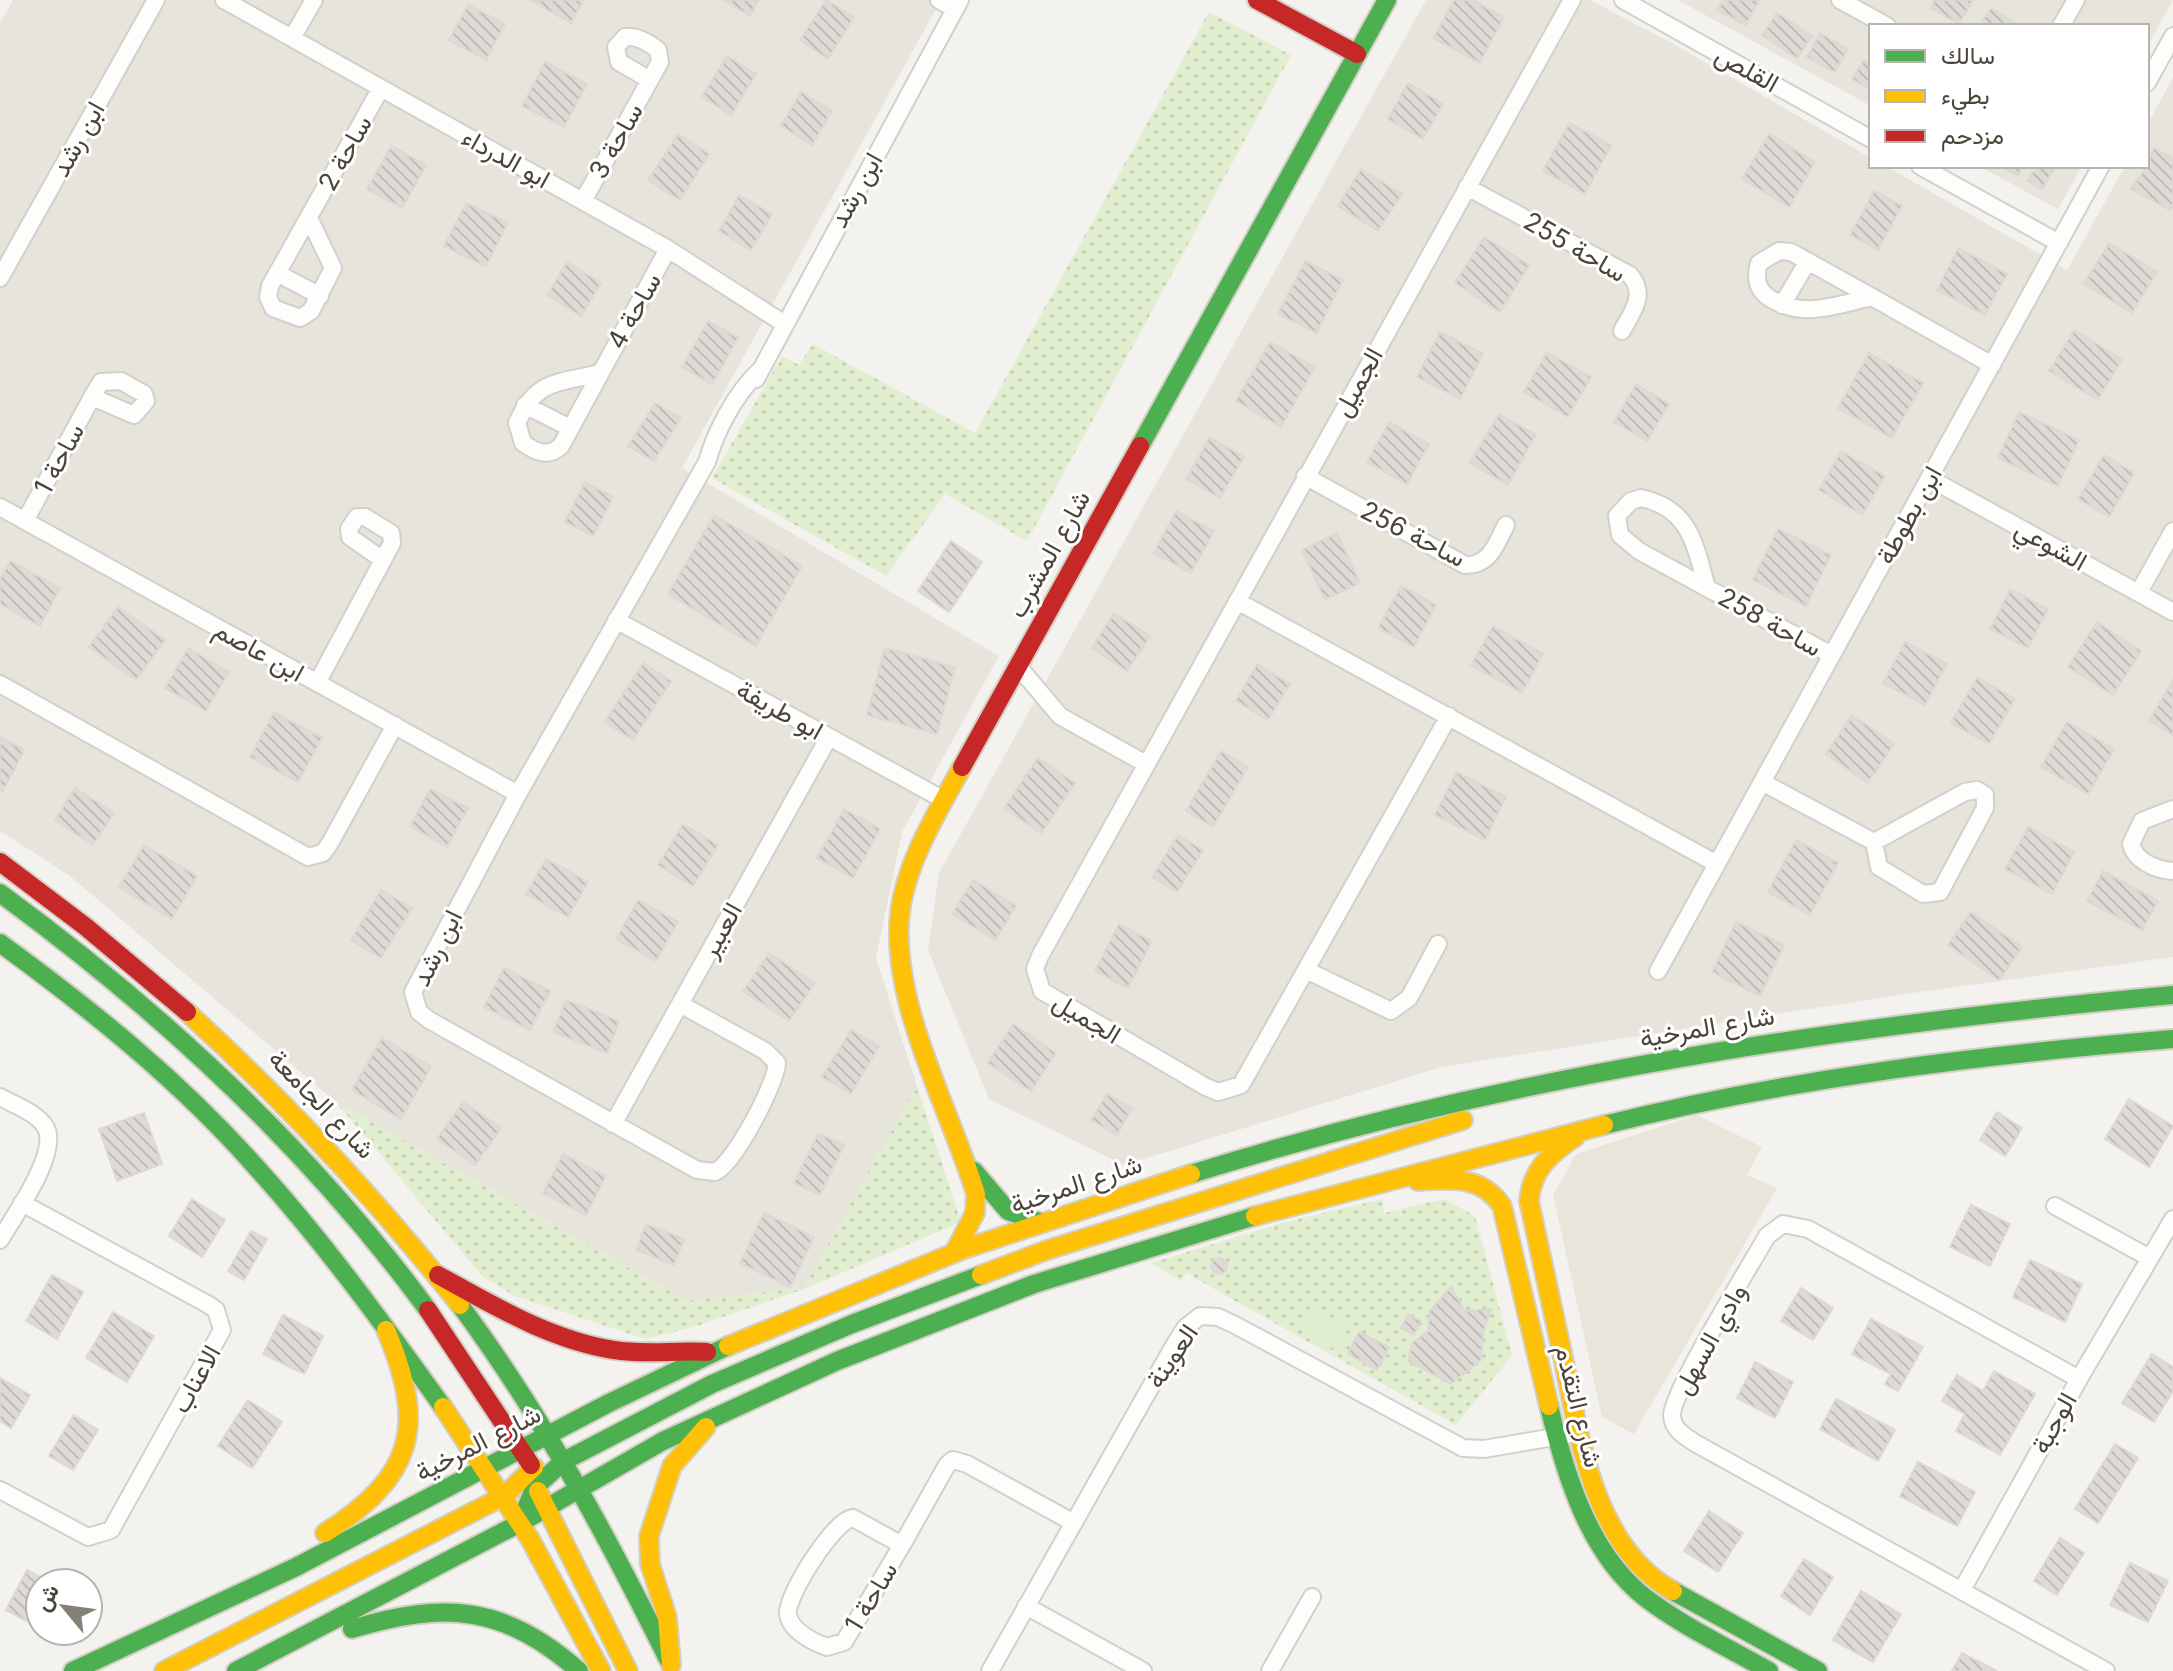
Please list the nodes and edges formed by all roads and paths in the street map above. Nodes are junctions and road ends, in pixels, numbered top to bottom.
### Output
1 (156, 0) edge
2 (224, 0) edge
3 (314, 0) edge
4 (939, 0) edge
5 (1257, 0) edge
6 (1387, 0) edge
7 (1572, 0) edge
8 (1623, 0) edge
9 (1840, 0) edge
10 (2076, 0) edge
11 (957, 4) edge
12 (1883, 24) edge
13 (2062, 24) edge
14 (2173, 36) edge
15 (292, 38) junction
16 (1357, 54) junction
17 (2149, 79) edge
18 (650, 80) dead end
19 (381, 88) junction
20 (1869, 138) edge
21 (1924, 168) edge
22 (2100, 168) edge
23 (1467, 187) junction
24 (583, 201) junction
25 (309, 218) junction
26 (2059, 243) junction
27 (668, 249) junction
28 (1808, 261) junction
29 (277, 273) junction
30 (0, 278) edge
31 (320, 296) junction
32 (1872, 297) junction
33 (1782, 305) junction
34 (783, 323) junction
35 (1622, 331) dead end
36 (1992, 365) junction
37 (600, 373) junction
38 (92, 397) dead end
39 (525, 405) junction
40 (570, 428) junction
41 (1305, 476) junction
42 (1929, 478) junction
43 (0, 507) edge
44 (25, 521) junction
45 (1506, 525) dead end
46 (2173, 531) edge
47 (383, 560) dead end
48 (1707, 588) junction
49 (2139, 592) junction
50 (1237, 601) junction
51 (2173, 612) edge
52 (616, 620) junction
53 (1832, 655) junction
54 (1017, 665) junction
55 (317, 683) junction
56 (0, 684) edge
57 (1449, 716) junction
58 (395, 725) junction
59 (829, 737) junction
60 (1146, 764) junction
61 (1762, 782) junction
62 (518, 794) junction
63 (944, 800) junction
64 (2173, 809) edge
65 (1874, 842) junction
66 (0, 862) edge
67 (1717, 864) junction
68 (2173, 871) edge
69 (0, 893) edge
70 (0, 943) edge
71 (1438, 944) dead end
72 (1308, 971) junction
73 (1658, 971) dead end
74 (2173, 995) edge
75 (680, 1004) junction
76 (2173, 1039) edge
77 (1506, 1092) junction
78 (0, 1097) edge
79 (613, 1124) junction
80 (1590, 1127) junction
81 (968, 1163) junction
82 (1372, 1183) junction
83 (22, 1203) junction
84 (2055, 1206) dead end
85 (2173, 1219) edge
86 (1039, 1222) junction
87 (0, 1240) edge
88 (954, 1253) junction
89 (2148, 1257) junction
90 (438, 1275) junction
91 (386, 1330) junction
92 (713, 1353) junction
93 (2079, 1379) junction
94 (715, 1417) junction
95 (1577, 1433) junction
96 (548, 1436) junction
97 (1556, 1437) junction
98 (519, 1450) junction
99 (564, 1461) junction
100 (485, 1468) junction
101 (534, 1477) junction
102 (580, 1485) junction
103 (0, 1490) edge
104 (504, 1496) junction
105 (547, 1506) junction
106 (520, 1523) junction
107 (1074, 1523) junction
108 (902, 1545) junction
109 (296, 1567) junction
110 (1962, 1590) junction
111 (1312, 1597) dead end
112 (1026, 1606) junction
113 (300, 1641) junction
114 (2082, 1665) edge
115 (672, 1668) edge
116 (1810, 1669) edge
117 (73, 1671) edge
118 (164, 1671) edge
119 (236, 1671) edge
120 (579, 1671) edge
121 (601, 1671) edge
122 (628, 1671) edge
123 (990, 1671) edge
124 (1143, 1671) edge
125 (1270, 1671) edge
126 (1769, 1671) edge
127 (2106, 1671) edge

1 - 30 street, ابن رشد
2 - 15 street, ابو الدرداء
3 - 15 street
4 - 11 street, ابن رشد
5 - 16 main road
6 - 16 main road, شارع المشرب
7 - 23 street, الجميل
8 - 20 street, القلص
9 - 12 street
10 - 13 street
11 - 34 street, ابن رشد
14 - 17 street
15 - 19 street, ابو الدرداء
16 - 54 main road, شارع المشرب
18 - 24 street, ساحة 3
19 - 24 street, ابو الدرداء
19 - 25 street, ساحة 2
21 - 26 street
22 - 26 street, ابن بطوطة
23 - 35 street, ساحة 255
23 - 41 street, الجميل
24 - 27 street, ابو الدرداء
25 - 29 street, ساحة 2
25 - 31 street, ساحة 2
26 - 36 street, ابن بطوطة
27 - 34 street, ابو الدرداء
27 - 37 street, ساحة 4
28 - 32 street
28 - 33 street
28 - 33 street
29 - 31 street
29 - 31 street
32 - 33 street
32 - 36 street
34 - 52 street, ابن رشد
36 - 42 street, ابن بطوطة
37 - 39 street, ساحة 4
37 - 40 street, ساحة 4
38 - 44 street, ساحة 1
39 - 40 street
39 - 40 street, ساحة 4
41 - 45 street, ساحة 256
41 - 50 street, الجميل
42 - 49 street, الشوعي
42 - 53 street, ابن بطوطة
43 - 44 street, ابن عاصم
44 - 55 street, ابن عاصم
46 - 49 street
47 - 55 street
48 - 48 street, ساحة 258
48 - 53 street, ساحة 258
49 - 51 street, الشوعي
50 - 57 street
50 - 60 street, الجميل
52 - 59 street, ابو طريفة
52 - 62 street, ابن رشد
53 - 61 street, ابن بطوطة
54 - 60 street
54 - 63 main road, شارع المشرب
55 - 58 street, ابن عاصم
56 - 58 street
57 - 67 street
57 - 72 street, الجميل
58 - 62 street, ابن عاصم
59 - 63 street, ابو طريفة
59 - 75 street, العبير
60 - 72 street, الجميل
61 - 65 street
61 - 67 street, ابن بطوطة
62 - 79 street, ابن رشد
63 - 81 main road, شارع المشرب
64 - 68 street
65 - 65 street
66 - 90 main road, شارع الجامعة
67 - 73 street, ابن بطوطة
69 - 98 main road
70 - 91 main road
71 - 72 street
74 - 77 main road, شارع المرخية
75 - 79 street, العبير
75 - 79 street, ابن رشد
76 - 80 main road
77 - 86 main road, شارع المرخية
77 - 99 main road
78 - 83 street
80 - 82 main road
80 - 95 main road, شارع التقدم
81 - 86 main road, شارع المشرب
81 - 88 main road, شارع المشرب
82 - 94 main road
82 - 97 main road, شارع التقدم
83 - 87 street
83 - 103 street, الاعناب
84 - 89 street
85 - 89 street, الوجبة
86 - 88 main road, شارع المرخية
88 - 92 main road, شارع المرخية
89 - 93 street, الوجبة
90 - 92 main road
90 - 96 main road, شارع الجامعة
91 - 100 main road
91 - 109 main road
92 - 96 main road, شارع المرخية
93 - 110 street, الوجبة
93 - 110 street, وادي السهل
94 - 102 main road
94 - 115 main road
95 - 97 street, العوينة
95 - 116 main road, شارع التقدم
96 - 98 main road, شارع المرخية
96 - 99 main road, شارع الجامعة
96 - 101 main road
97 - 107 street, العوينة
97 - 126 main road, شارع التقدم
98 - 100 main road, شارع المرخية
98 - 101 main road
99 - 101 main road
99 - 102 main road, شارع الجامعة
100 - 101 main road
100 - 104 main road
100 - 109 main road, شارع المرخية
101 - 102 main road
101 - 104 main road
101 - 105 main road
101 - 106 main road
102 - 105 main road
102 - 115 main road, شارع الجامعة
104 - 106 main road
104 - 118 main road
105 - 106 main road
105 - 122 main road
106 - 113 main road
106 - 121 main road
107 - 108 street, ساحة 1
107 - 112 street, العوينة
108 - 108 street, ساحة 1
109 - 117 main road, شارع المرخية
110 - 114 street, وادي السهل
111 - 125 street
112 - 123 street, العوينة
112 - 124 street
113 - 119 main road
113 - 120 main road
114 - 127 street, وادي السهل

